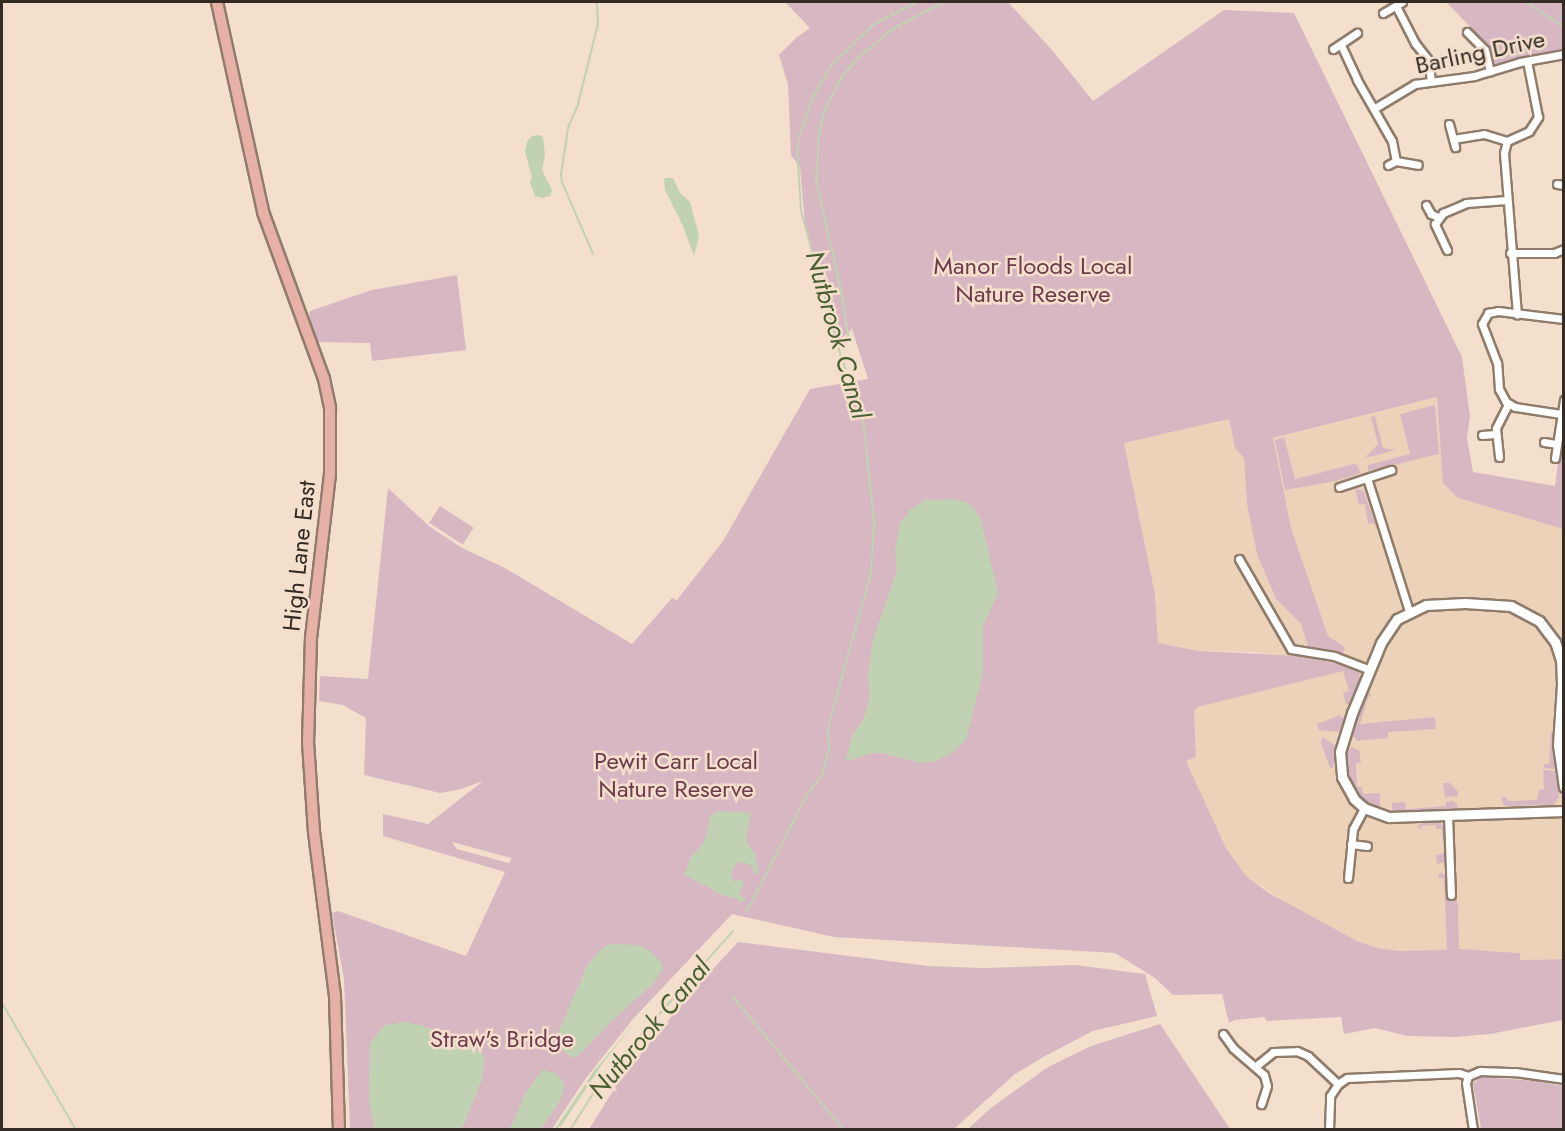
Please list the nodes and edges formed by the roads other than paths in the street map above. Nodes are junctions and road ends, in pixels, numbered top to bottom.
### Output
1 (217, 2) edge
2 (1399, 4) edge
3 (1383, 13) dead end
4 (1467, 32) dead end
5 (1357, 33) dead end
6 (1341, 45) junction
7 (1333, 49) dead end
8 (1563, 54) edge
9 (1527, 61) junction
10 (1490, 71) junction
11 (1431, 82) junction
12 (1375, 108) junction
13 (1449, 124) dead end
14 (1507, 141) junction
15 (1396, 161) junction
16 (1388, 165) dead end
17 (1418, 165) dead end
18 (1507, 200) junction
19 (1426, 205) dead end
20 (1438, 217) junction
21 (1563, 249) edge
22 (1447, 250) dead end
23 (1510, 253) junction
24 (1517, 314) junction
25 (1563, 319) edge
26 (1563, 400) edge
27 (1508, 404) junction
28 (1561, 414) junction
29 (1496, 434) junction
30 (1482, 435) dead end
31 (1544, 442) dead end
32 (1557, 444) junction
33 (1499, 457) dead end
34 (1554, 458) dead end
35 (1391, 470) dead end
36 (1367, 478) junction
37 (1338, 487) dead end
38 (1239, 559) dead end
39 (1409, 610) junction
40 (1286, 623) dead end
41 (1278, 627) junction
42 (1370, 670) junction
43 (1563, 788) edge
44 (1364, 808) junction
45 (1563, 811) edge
46 (1449, 815) junction
47 (1351, 844) junction
48 (1367, 846) dead end
49 (1348, 878) dead end
50 (1451, 895) dead end
51 (1223, 1034) dead end
52 (1231, 1046) junction
53 (1223, 1052) dead end
54 (1256, 1066) junction
55 (1468, 1076) junction
56 (1563, 1079) edge
57 (1338, 1084) junction
58 (1261, 1104) dead end
59 (339, 1130) edge
60 (1329, 1130) edge
61 (1473, 1130) edge

1 - 59 main road, High Lane East
2 - 3 street
2 - 11 street
4 - 10 street
5 - 6 street
6 - 7 street
6 - 12 street
8 - 9 street, Barling Drive
9 - 10 street, Barling Drive
9 - 14 street
10 - 11 street, Barling Drive
11 - 12 street, Barling Drive
12 - 15 street
13 - 14 street
14 - 18 street
15 - 16 street
15 - 17 street
18 - 20 street
18 - 23 street
19 - 20 street
20 - 22 street
21 - 23 street
23 - 24 street
24 - 25 street
24 - 27 street
26 - 28 street
27 - 28 street
27 - 29 street
28 - 32 street
29 - 30 street
29 - 33 street
31 - 32 street
32 - 34 street
35 - 36 street
36 - 37 street
36 - 39 street
38 - 41 street
39 - 42 street
39 - 43 street
40 - 41 street
41 - 42 street
42 - 44 street
44 - 46 street
44 - 47 street
45 - 46 street
46 - 50 street
47 - 48 street
47 - 49 street
51 - 52 street
52 - 53 street
52 - 54 street
54 - 57 street
54 - 58 street
55 - 56 street
55 - 57 street
55 - 61 street
57 - 60 street

